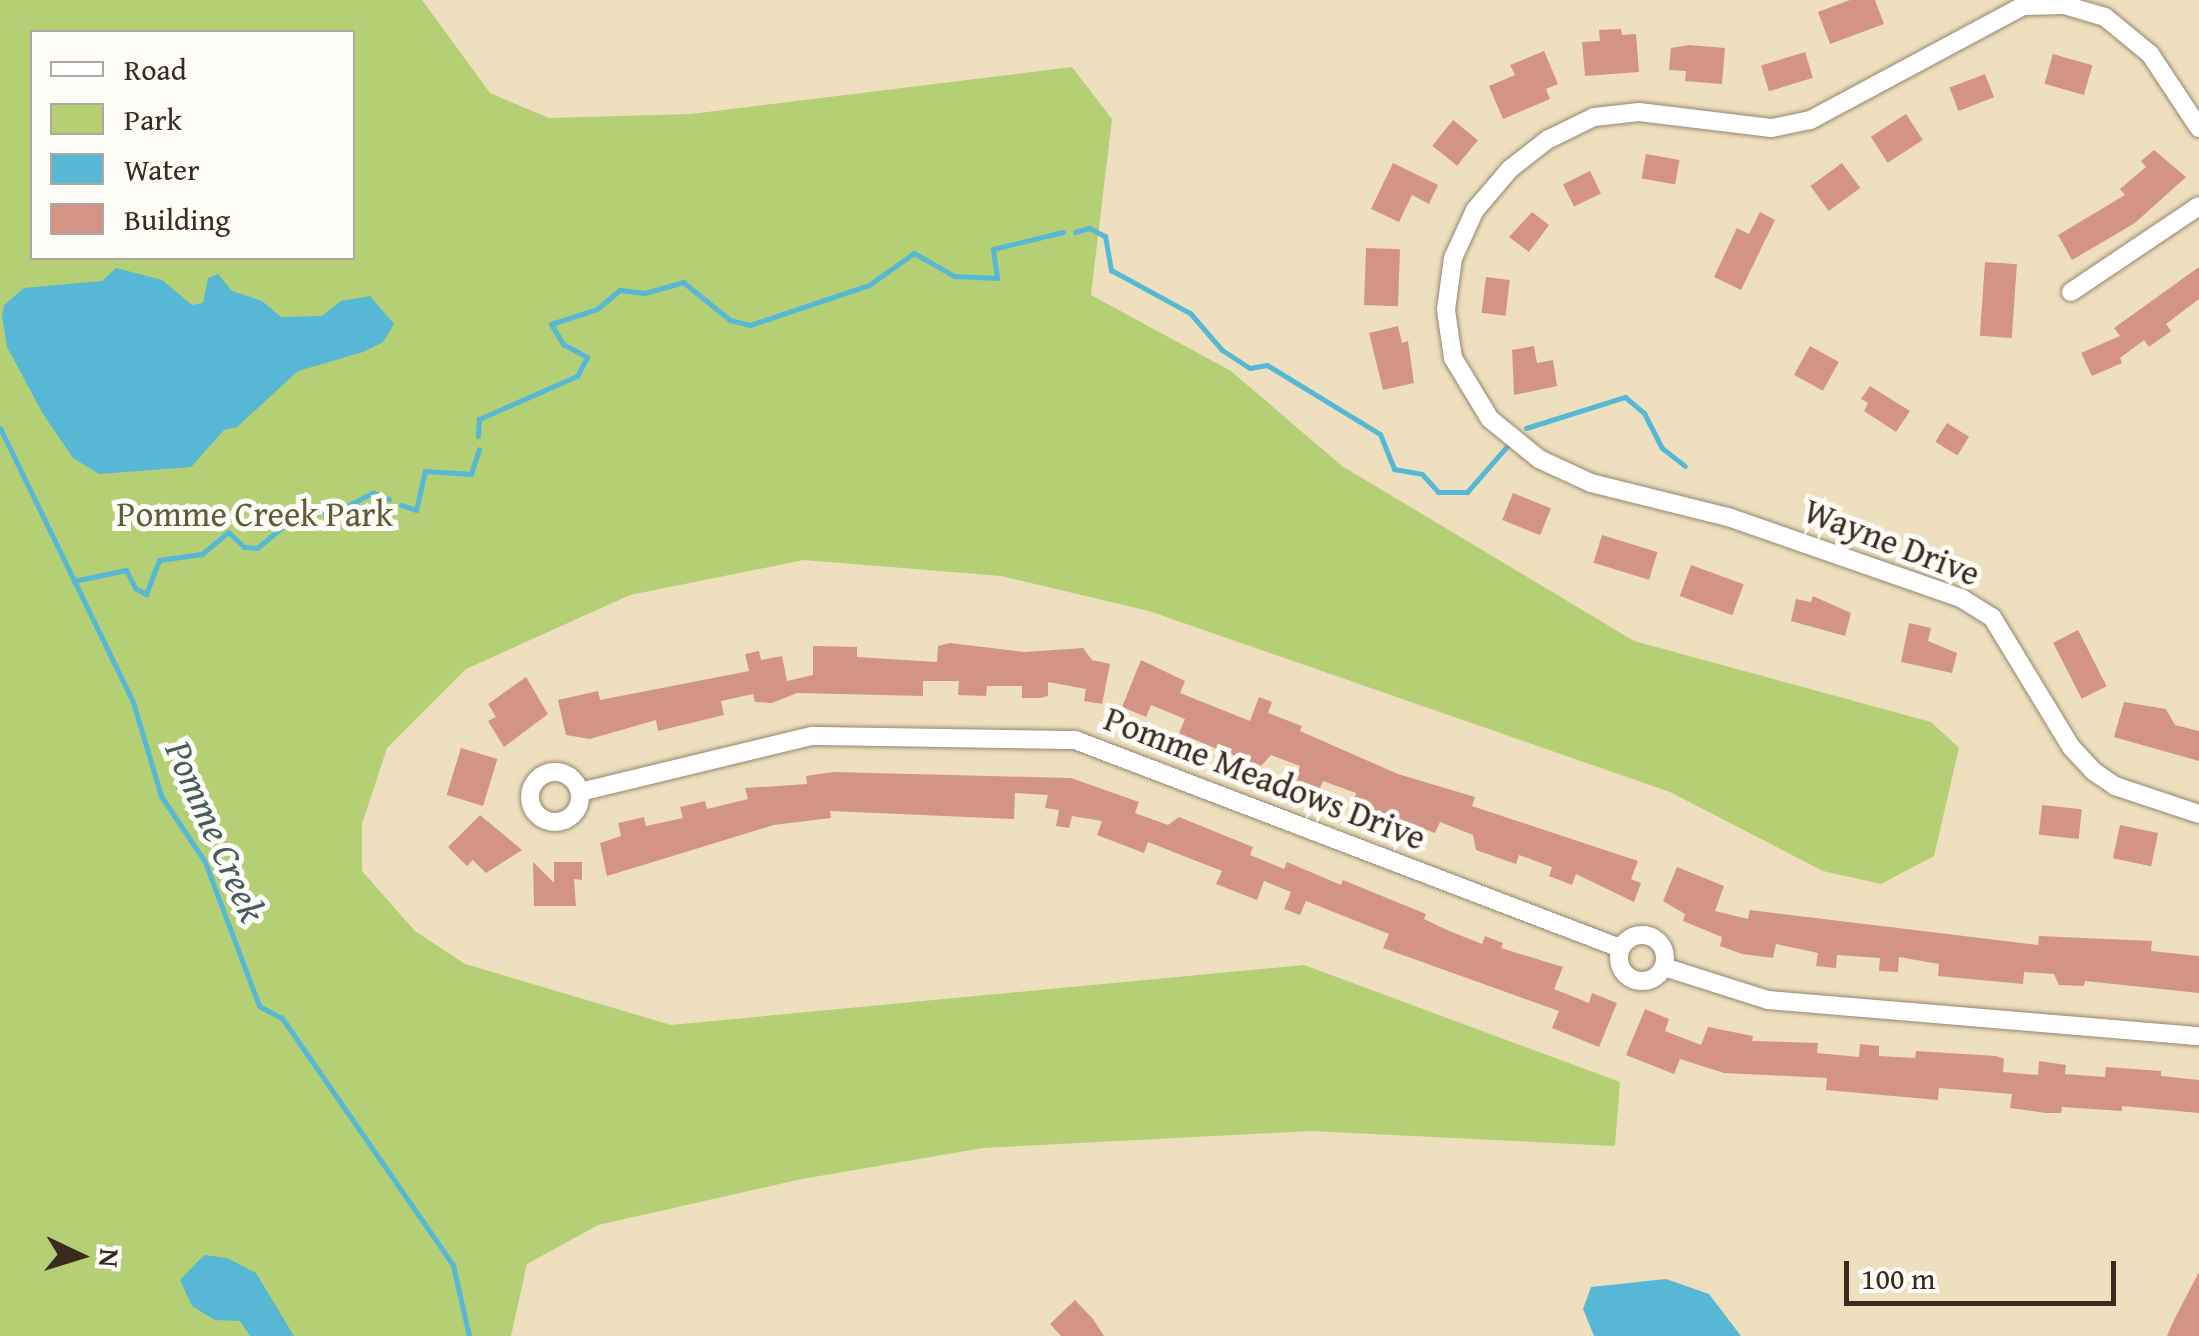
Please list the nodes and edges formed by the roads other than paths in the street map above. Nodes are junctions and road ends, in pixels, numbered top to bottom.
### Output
1 (2199, 128) edge
2 (2199, 206) edge
3 (2071, 292) dead end
4 (580, 792) dead end
5 (2199, 814) edge
6 (1620, 948) junction
7 (1664, 967) junction
8 (2199, 1036) edge

1 - 5 street, Wayne Drive
2 - 3 street
4 - 6 street, Pomme Meadows Drive
6 - 7 street, Pomme Meadows Drive
6 - 7 street
7 - 8 street

